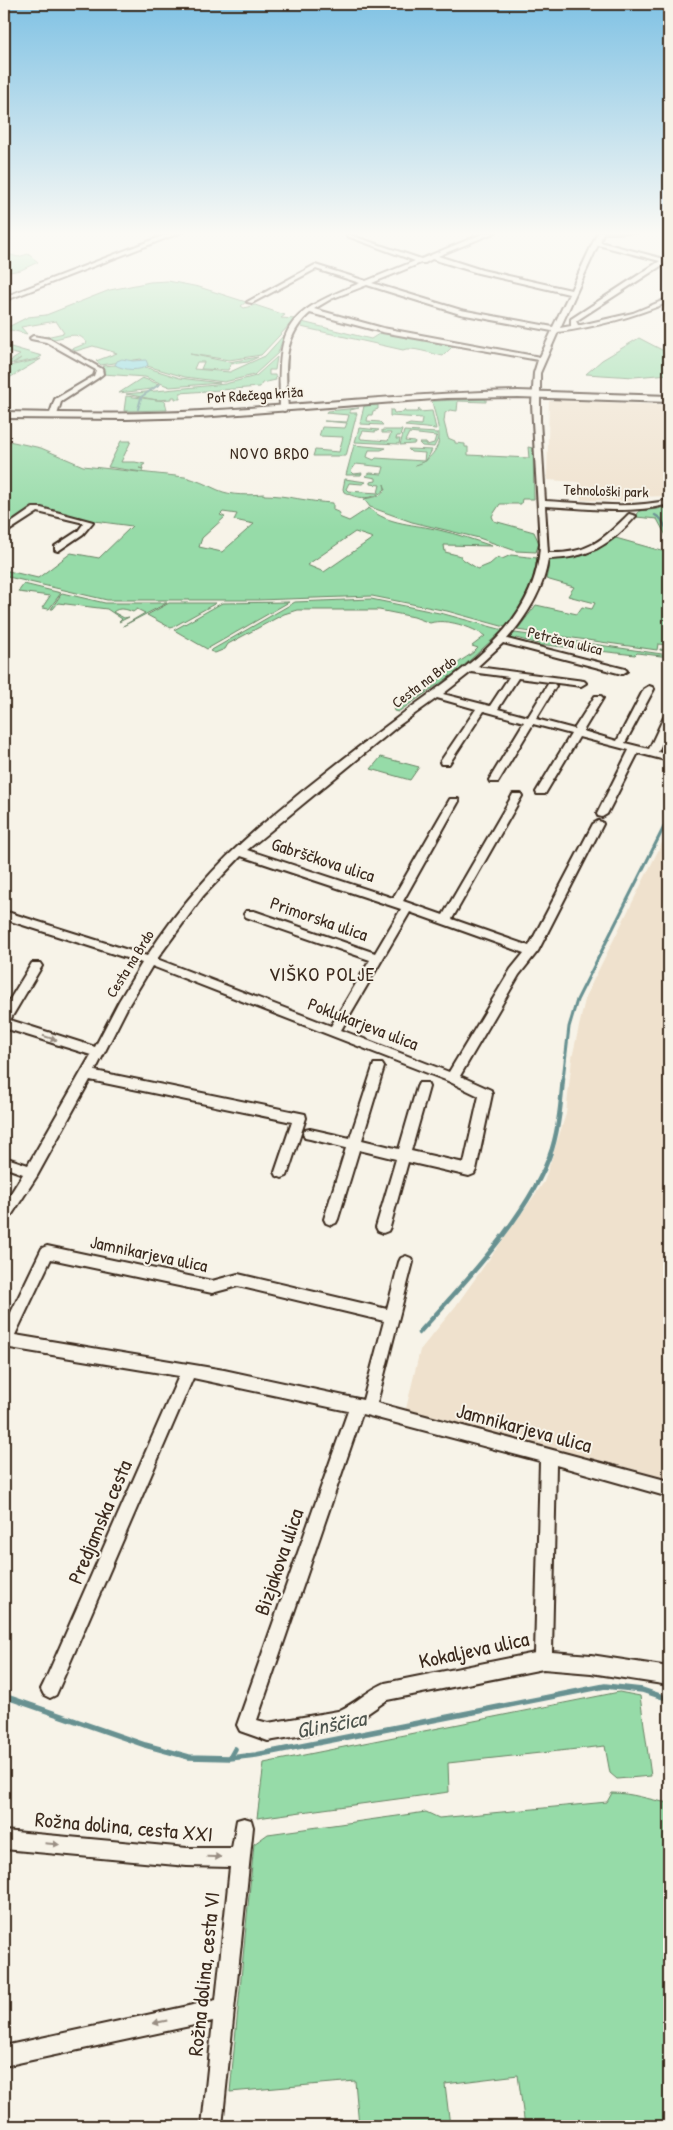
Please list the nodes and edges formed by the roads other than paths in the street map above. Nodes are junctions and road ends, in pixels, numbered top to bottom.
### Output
1 (291, 331) edge
2 (390, 331) edge
3 (556, 331) edge
4 (33, 338) dead end
5 (542, 359) junction
6 (537, 395) junction
7 (669, 398) edge
8 (284, 408) junction
9 (4, 415) edge
10 (53, 416) junction
11 (669, 502) edge
12 (541, 503) junction
13 (632, 516) dead end
14 (4, 532) edge
15 (58, 548) dead end
16 (544, 556) junction
17 (501, 640) junction
18 (469, 669) junction
19 (622, 671) dead end
20 (513, 678) dead end
21 (581, 683) dead end
22 (551, 686) dead end
23 (649, 689) dead end
24 (437, 695) junction
25 (598, 698) dead end
26 (487, 708) junction
27 (669, 717) edge
28 (531, 720) junction
29 (577, 733) junction
30 (620, 744) junction
31 (635, 748) junction
32 (652, 753) junction
33 (669, 758) edge
34 (445, 762) dead end
35 (494, 780) dead end
36 (541, 792) dead end
37 (517, 796) dead end
38 (454, 801) dead end
39 (239, 851) junction
40 (401, 905) junction
41 (4, 914) edge
42 (250, 914) dead end
43 (445, 921) junction
44 (532, 951) junction
45 (376, 958) junction
46 (149, 961) junction
47 (36, 966) dead end
48 (4, 1019) edge
49 (4, 1023) edge
50 (334, 1032) junction
51 (98, 1053) junction
52 (378, 1067) dead end
53 (88, 1074) junction
54 (452, 1078) junction
55 (423, 1087) dead end
56 (310, 1134) dead end
57 (354, 1143) junction
58 (403, 1155) junction
59 (4, 1162) edge
60 (32, 1172) junction
61 (282, 1172) dead end
62 (4, 1215) edge
63 (331, 1218) dead end
64 (383, 1227) dead end
65 (406, 1262) dead end
66 (392, 1317) junction
67 (5, 1340) edge
68 (189, 1371) junction
69 (363, 1407) junction
70 (548, 1456) junction
71 (669, 1489) edge
72 (543, 1660) junction
73 (669, 1676) edge
74 (50, 1690) dead end
75 (253, 1728) joint
76 (244, 1827) dead end
77 (4, 1840) edge
78 (241, 1858) junction
79 (225, 2008) junction
80 (4, 2056) edge
81 (212, 2126) edge

1 - 8 street
2 - 5 street
3 - 5 street, Cesta na Brdo
4 - 10 street
5 - 6 street, Cesta na Brdo
6 - 7 main road, Pot Rdečega križa
6 - 8 main road, Pot Rdečega križa
6 - 12 street, Cesta na Brdo
8 - 10 main road, Pot Rdečega križa
9 - 10 main road, Pot Rdečega križa
11 - 12 street, Tehnološki park
12 - 16 street, Cesta na Brdo
13 - 16 street
14 - 15 street
16 - 17 street, Cesta na Brdo
17 - 18 street, Cesta na Brdo
17 - 19 street, Petrčeva ulica
18 - 21 street
18 - 24 street, Cesta na Brdo
20 - 26 street
22 - 28 street
23 - 30 street
24 - 26 street
24 - 39 street, Cesta na Brdo
25 - 29 street
26 - 28 street
26 - 34 street
27 - 32 street
28 - 29 street
28 - 35 street
29 - 30 street
29 - 36 street
30 - 31 street
31 - 32 street
31 - 44 street
32 - 33 street
37 - 43 street
38 - 40 street
39 - 40 street, Gabrščkova ulica
39 - 46 street, Cesta na Brdo
40 - 43 street, Gabrščkova ulica
40 - 45 street, Primorska ulica
41 - 46 street, Poklukarjeva ulica
42 - 45 street, Primorska ulica
43 - 44 street, Gabrščkova ulica
44 - 54 street
45 - 50 street, Primorska ulica
46 - 50 street, Poklukarjeva ulica
46 - 51 street, Cesta na Brdo
47 - 48 street
49 -> 51 street
50 - 54 street, Poklukarjeva ulica
51 - 53 street, Cesta na Brdo
52 - 57 street, Poklukarjeva ulica
53 - 60 street, Cesta na Brdo
53 - 61 street
54 - 58 street, Poklukarjeva ulica
55 - 58 street
56 - 57 street, Poklukarjeva ulica
57 - 58 street, Poklukarjeva ulica
57 - 63 street, Poklukarjeva ulica
58 - 64 street
59 - 60 street
60 - 62 street, Cesta na Brdo
65 - 66 street
66 - 67 street, Jamnikarjeva ulica
66 - 69 street
67 - 68 street, Jamnikarjeva ulica
68 - 69 street, Jamnikarjeva ulica
68 - 74 street, Predjamska cesta
69 - 70 street, Jamnikarjeva ulica
69 - 75 street, Bizjakova ulica
70 - 71 street, Jamnikarjeva ulica
70 - 72 street, Kokaljeva ulica
72 - 73 street
72 - 75 street, Kokaljeva ulica
76 - 78 street, Rožna dolina, cesta VI
77 -> 78 street, Rožna dolina, cesta XXI
78 - 79 street, Rožna dolina, cesta VI
79 -> 80 street
79 - 81 street, Rožna dolina, cesta VI

